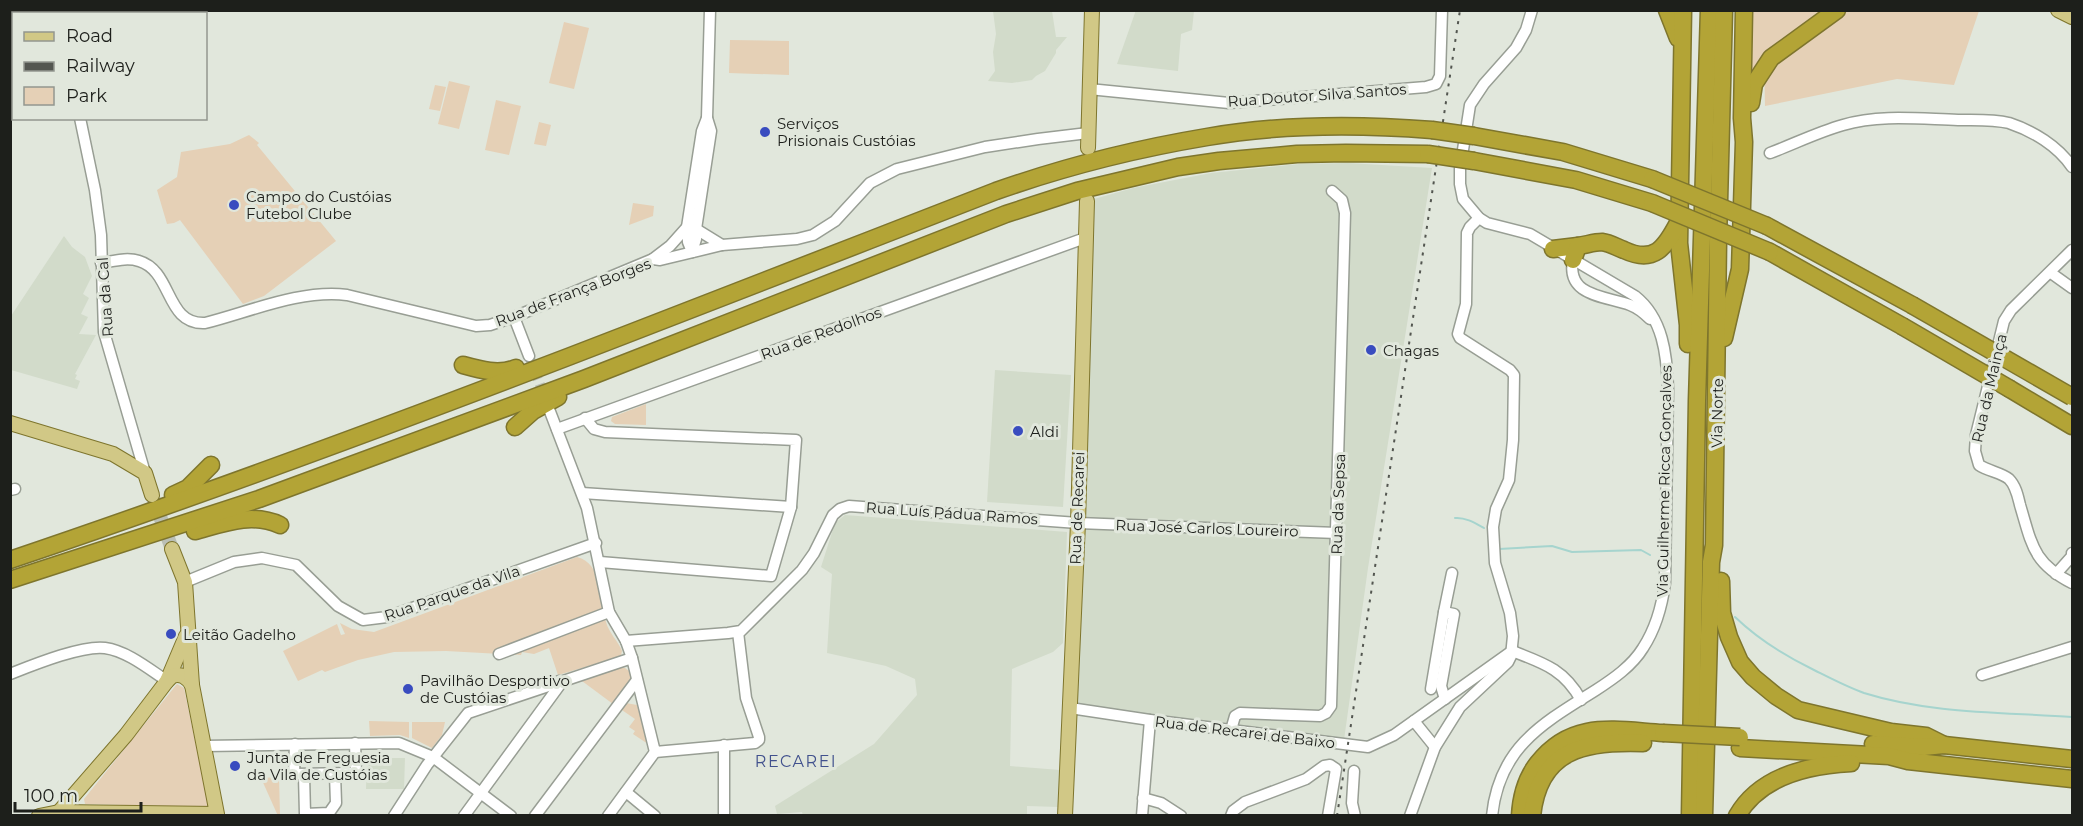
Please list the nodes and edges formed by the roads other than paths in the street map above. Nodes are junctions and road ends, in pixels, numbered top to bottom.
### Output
1 (710, 10) edge
2 (1092, 10) edge
3 (1442, 10) edge
4 (1532, 10) edge
5 (1668, 10) edge
6 (1683, 10) edge
7 (1709, 10) edge
8 (1724, 10) edge
9 (1744, 10) edge
10 (1837, 10) edge
11 (2058, 10) edge
12 (2073, 16) edge
13 (1682, 46) junction
14 (1089, 88) junction
15 (80, 120) edge
16 (1088, 133) junction
17 (1744, 142) junction
18 (1088, 148) dead end
19 (1770, 153) dead end
20 (2073, 167) edge
21 (1332, 191) dead end
22 (1087, 201) dead end
23 (1479, 218) junction
24 (1679, 219) junction
25 (691, 228) junction
26 (1085, 238) junction
27 (722, 245) junction
28 (1553, 249) junction
29 (2073, 250) edge
30 (692, 252) junction
31 (653, 259) junction
32 (1575, 260) junction
33 (101, 263) junction
34 (2051, 273) junction
35 (2073, 288) edge
36 (514, 317) junction
37 (1658, 328) junction
38 (575, 355) junction
39 (529, 356) tunnel mouth
40 (463, 365) dead end
41 (1718, 365) junction
42 (584, 379) junction
43 (2073, 397) edge
44 (1697, 401) junction
45 (549, 409) tunnel mouth
46 (585, 418) junction
47 (10, 423) edge
48 (2073, 426) edge
49 (515, 427) dead end
50 (557, 429) junction
51 (211, 465) dead end
52 (145, 473) junction
53 (582, 494) junction
54 (152, 495) tunnel mouth
55 (791, 507) junction
56 (148, 513) junction
57 (1078, 523) junction
58 (280, 525) dead end
59 (1337, 532) junction
60 (596, 543) junction
61 (1714, 545) junction
62 (106, 549) junction
63 (172, 549) tunnel mouth
64 (2073, 554) edge
65 (10, 560) edge
66 (600, 562) junction
67 (1452, 573) dead end
68 (2056, 574) junction
69 (10, 580) edge
70 (185, 582) junction
71 (2073, 584) edge
72 (609, 612) junction
73 (738, 632) junction
74 (188, 633) junction
75 (626, 641) junction
76 (2073, 647) edge
77 (1512, 651) junction
78 (499, 654) dead end
79 (632, 658) junction
80 (1441, 658) junction
81 (10, 674) edge
82 (1982, 675) dead end
83 (637, 680) junction
84 (167, 681) junction
85 (559, 681) junction
86 (192, 685) junction
87 (1431, 689) dead end
88 (1445, 699) junction
89 (1581, 699) junction
90 (1070, 708) junction
91 (1150, 720) junction
92 (1414, 721) junction
93 (1231, 730) junction
94 (1663, 738) junction
95 (1740, 742) junction
96 (355, 743) junction
97 (295, 744) junction
98 (724, 745) junction
99 (1944, 745) junction
100 (203, 746) junction
101 (1435, 747) junction
102 (656, 752) junction
103 (433, 758) junction
104 (2073, 759) edge
105 (1908, 761) junction
106 (1354, 771) dead end
107 (334, 774) junction
108 (304, 775) junction
109 (2073, 779) edge
110 (626, 792) junction
111 (480, 793) junction
112 (1690, 794) junction
113 (1143, 798) junction
114 (71, 800) junction
115 (59, 812) junction
116 (78, 812) junction
117 (218, 815) edge
118 (39, 816) edge
119 (394, 816) edge
120 (464, 816) edge
121 (511, 816) edge
122 (536, 816) edge
123 (608, 816) edge
124 (655, 816) edge
125 (724, 816) edge
126 (1065, 816) edge
127 (1142, 816) edge
128 (1181, 816) edge
129 (1232, 816) edge
130 (1328, 816) edge
131 (1355, 816) edge
132 (1410, 816) edge
133 (1492, 816) edge
134 (1520, 816) edge
135 (1532, 816) edge
136 (1685, 816) edge
137 (1690, 816) edge
138 (1704, 816) edge
139 (1737, 816) edge

1 - 25 street
2 - 14 main road
3 - 14 street, Rua Doutor Silva Santos
4 - 23 street
5 - 13 highway
6 - 13 highway
7 - 44 highway, Via Norte
8 - 41 highway, Via Norte
9 - 17 highway
10 - 17 highway
11 - 12 main road
13 - 24 highway
14 - 16 main road
15 - 33 street, Rua da Cal
16 - 18 main road
16 - 27 street, Rua de França Borges
17 - 41 highway
19 - 20 street
21 - 59 street, Rua da Sepsa
22 - 26 main road, Rua de Recarei
23 - 28 street, Via Guilherme Ricca Gonçalves
23 - 77 street
24 - 32 highway
24 - 44 highway
25 - 27 street
25 - 30 street
25 - 31 street
26 - 46 street, Rua de Redolhos
26 - 57 main road, Rua de Recarei
27 - 30 street, Rua de França Borges
28 - 32 highway
28 - 32 street, Via Guilherme Ricca Gonçalves
29 - 34 street, Rua da Mainça
30 - 31 street, Rua de França Borges
31 - 36 street, Rua de França Borges
32 - 37 street, Via Guilherme Ricca Gonçalves
32 - 37 street, Via Guilherme Ricca Gonçalves
33 - 36 street, Rua de França Borges
33 - 52 street, Rua da Cal
34 - 35 street
34 - 68 street, Rua da Mainça
36 - 39 street
37 - 89 street, Via Guilherme Ricca Gonçalves
38 - 40 highway
38 - 43 highway, bridge
38 - 56 highway
41 - 61 highway, Via Norte
42 - 48 highway, bridge
42 - 49 highway
42 - 62 highway
44 - 112 highway, Via Norte
45 - 50 street
46 - 50 street, Rua de Redolhos
46 - 55 street
47 - 52 main road
50 - 53 street
51 - 56 highway
52 - 54 main road
53 - 55 street
53 - 60 street
55 - 66 street
56 - 65 highway
57 - 59 street, Rua José Carlos Loureiro
57 - 73 street, Rua Luís Pádua Ramos
57 - 90 main road, Rua de Recarei
58 - 62 highway
59 - 93 street, Rua da Sepsa
60 - 66 street
60 - 70 street, Rua Parque da Vila
61 - 99 highway
61 - 138 highway, Via Norte
62 - 69 highway
63 - 70 main road
64 - 68 street
66 - 72 street
67 - 80 street
68 - 71 street, Rua da Mainça
70 - 74 main road
72 - 75 street
72 - 78 street
73 - 75 street
73 - 98 street
74 - 84 main road
74 - 86 main road
75 - 79 street
76 - 82 street
77 - 88 street, Rua de Recarei de Baixo
77 - 89 street
77 - 101 street
79 - 83 street
79 - 85 street
80 - 87 street
80 - 88 street
81 - 84 street
83 - 102 street
83 - 122 street
84 - 86 main road
84 - 114 main road
85 - 103 street
85 - 111 street
86 - 100 main road
88 - 92 street, Rua de Recarei de Baixo
89 - 133 street, Via Guilherme Ricca Gonçalves
90 - 91 street, Rua de Recarei de Baixo
90 - 126 main road, Rua de Recarei
91 - 93 street, Rua de Recarei de Baixo
91 - 113 street
92 - 93 street, Rua de Recarei de Baixo
92 - 101 street
94 - 95 highway
94 - 134 highway
94 - 135 highway
95 - 99 highway
95 - 105 highway
96 - 97 street
96 - 103 street
96 - 107 street
97 - 100 street
97 - 108 street
98 - 102 street
98 - 125 street
99 - 104 highway
100 - 117 main road
101 - 132 street
102 - 110 street
103 - 111 street
103 - 119 street
105 - 109 highway
105 - 139 highway
106 - 131 street
107 - 108 street
107 - 108 street
110 - 123 street
110 - 124 street
111 - 120 street
111 - 121 street
112 - 136 highway
112 - 137 highway, Via Norte
113 - 127 street
113 - 128 street
114 - 115 main road
114 - 116 main road
115 - 116 main road
115 - 118 main road
116 - 117 main road
129 - 130 street

